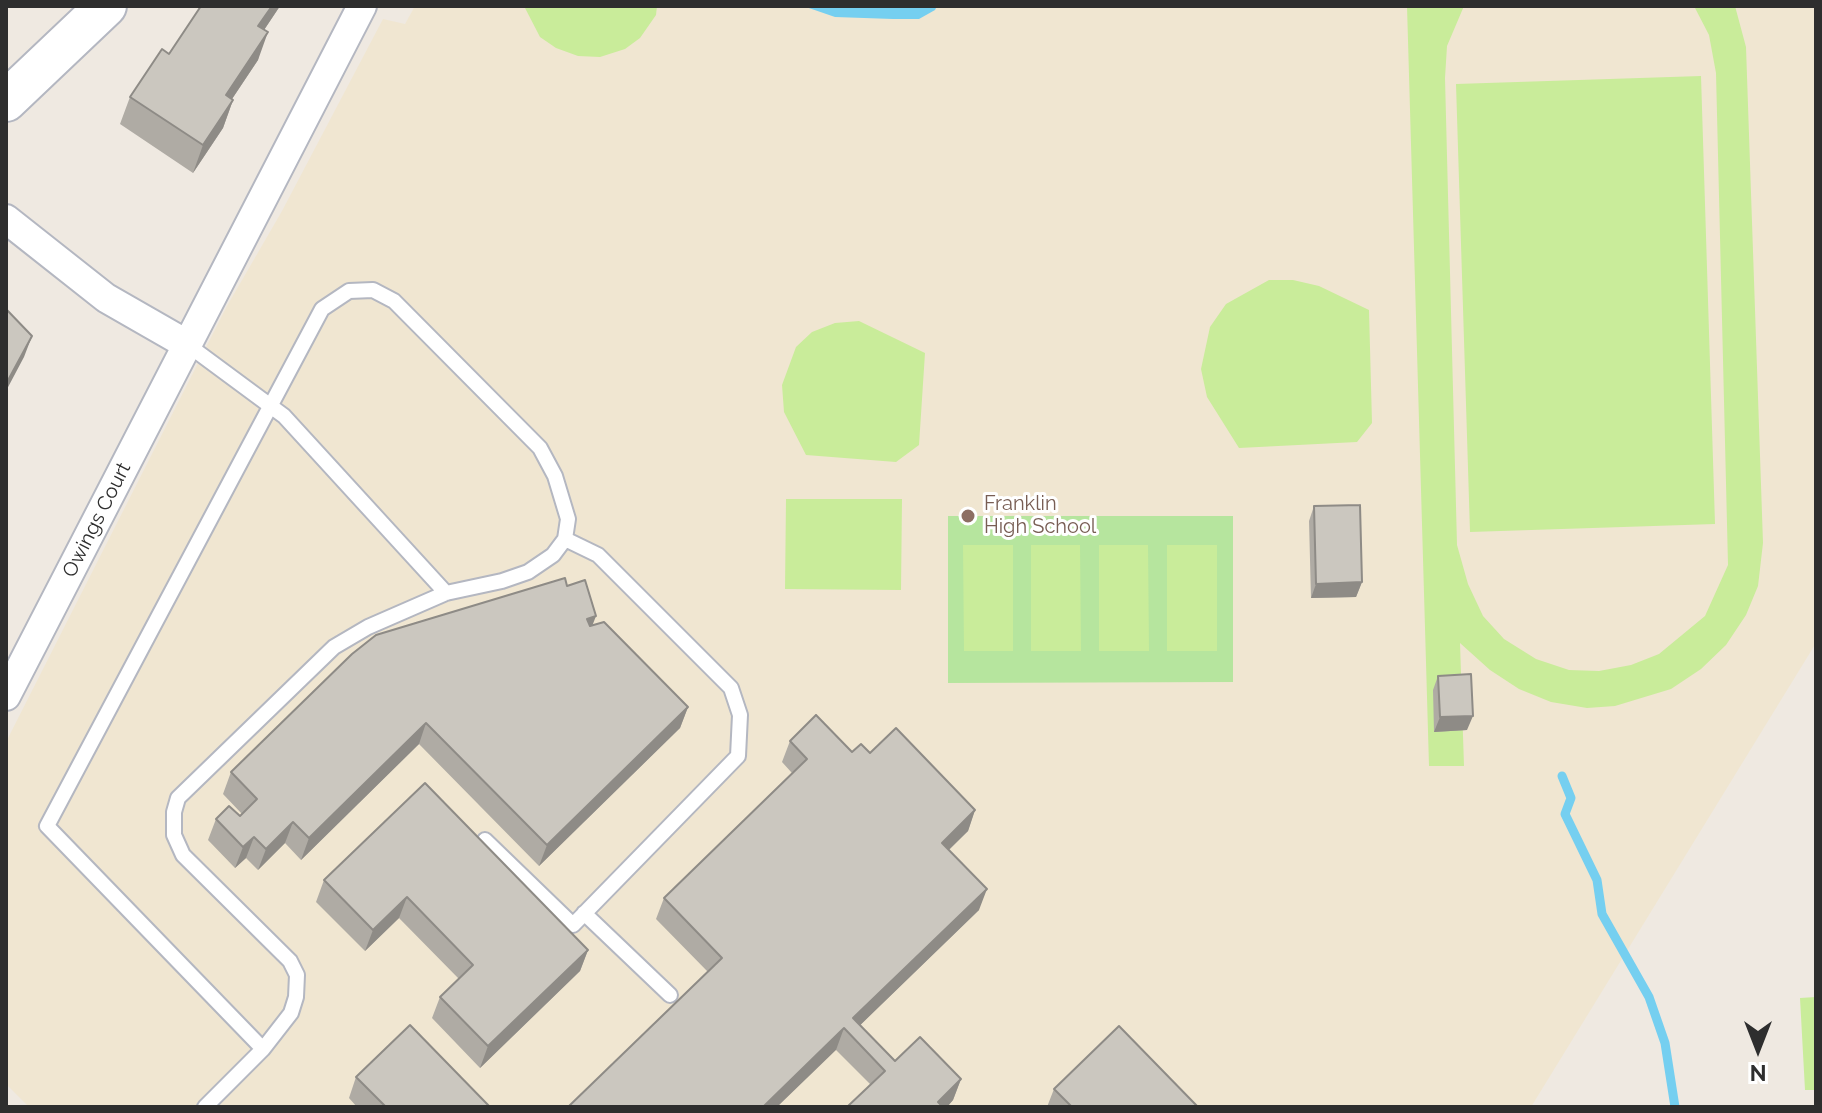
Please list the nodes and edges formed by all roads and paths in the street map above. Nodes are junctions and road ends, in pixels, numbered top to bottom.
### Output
1 (106, 6) edge
2 (362, 6) edge
3 (6, 101) edge
4 (6, 219) edge
5 (188, 345) junction
6 (269, 402) junction
7 (565, 539) junction
8 (446, 593) junction
9 (6, 696) edge
10 (485, 840) edge
11 (584, 913) junction
12 (670, 995) dead end
13 (263, 1049) junction
14 (205, 1107) edge

1 - 3 main road
2 - 5 street, Owings Court
4 - 5 street
5 - 6 lane
5 - 9 street, Owings Court
6 - 7 lane
6 - 8 lane
6 - 13 lane
7 - 8 lane
7 - 11 lane
8 - 13 lane
10 - 11 lane
11 - 12 lane
13 - 14 lane

